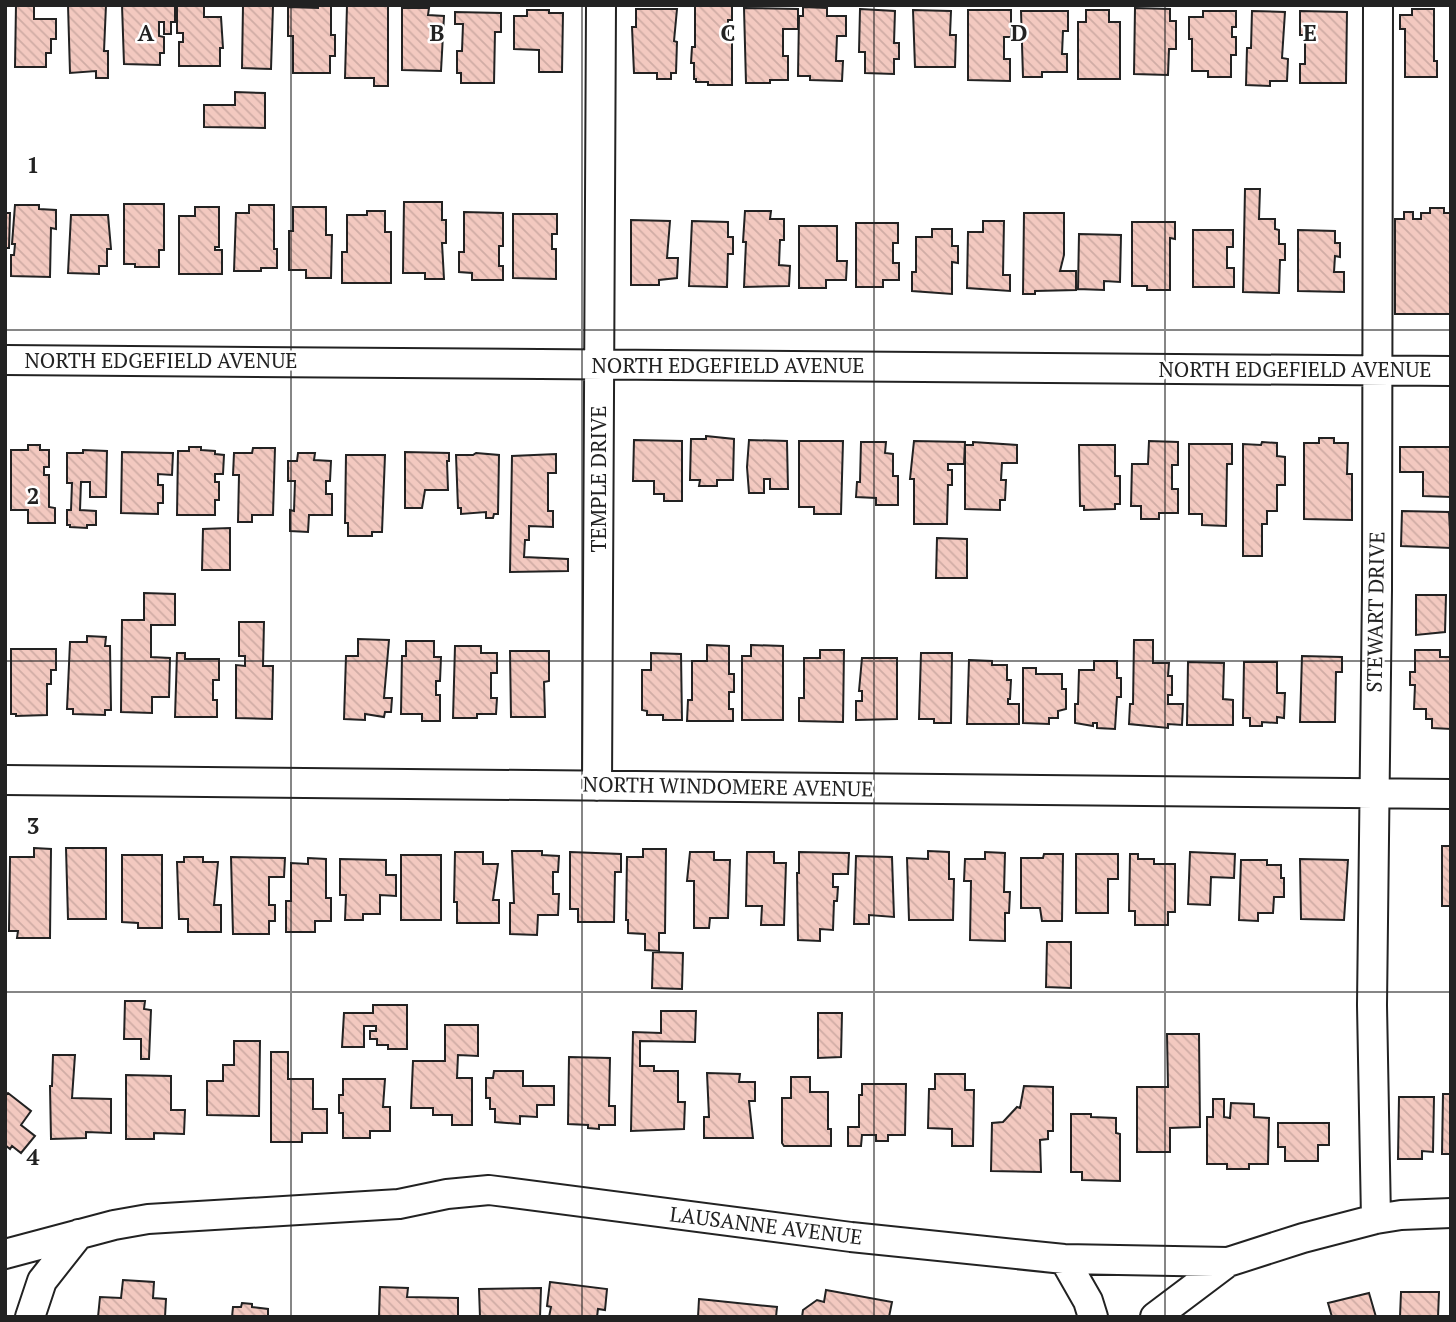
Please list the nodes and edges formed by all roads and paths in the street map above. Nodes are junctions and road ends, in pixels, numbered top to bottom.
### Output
1 (601, 5) edge
2 (1378, 5) edge
3 (5, 360) edge
4 (600, 365) junction
5 (1377, 369) junction
6 (1451, 371) edge
7 (5, 780) edge
8 (597, 786) junction
9 (1374, 792) junction
10 (1451, 794) edge
11 (1451, 1213) edge
12 (1376, 1220) junction
13 (79, 1234) junction
14 (5, 1254) edge
15 (1064, 1259) junction
16 (1228, 1262) junction
17 (30, 1317) edge
18 (1093, 1317) edge
19 (1155, 1317) edge

1 - 4 street, TEMPLE DRIVE
2 - 5 street, STEWART DRIVE
3 - 4 street, NORTH EDGEFIELD AVENUE
4 - 5 street, NORTH EDGEFIELD AVENUE
4 - 8 street, TEMPLE DRIVE
5 - 6 street, NORTH EDGEFIELD AVENUE
5 - 9 street, STEWART DRIVE
7 - 8 street, NORTH WINDOMERE AVENUE
8 - 9 street, NORTH WINDOMERE AVENUE
9 - 10 street, NORTH WINDOMERE AVENUE
9 - 12 street, STEWART DRIVE
11 - 12 street, LAUSANNE AVENUE
12 - 16 street, LAUSANNE AVENUE
13 - 14 street, LAUSANNE AVENUE
13 - 15 street, LAUSANNE AVENUE
13 - 17 street
15 - 16 street, LAUSANNE AVENUE
15 - 18 street
16 - 19 street

